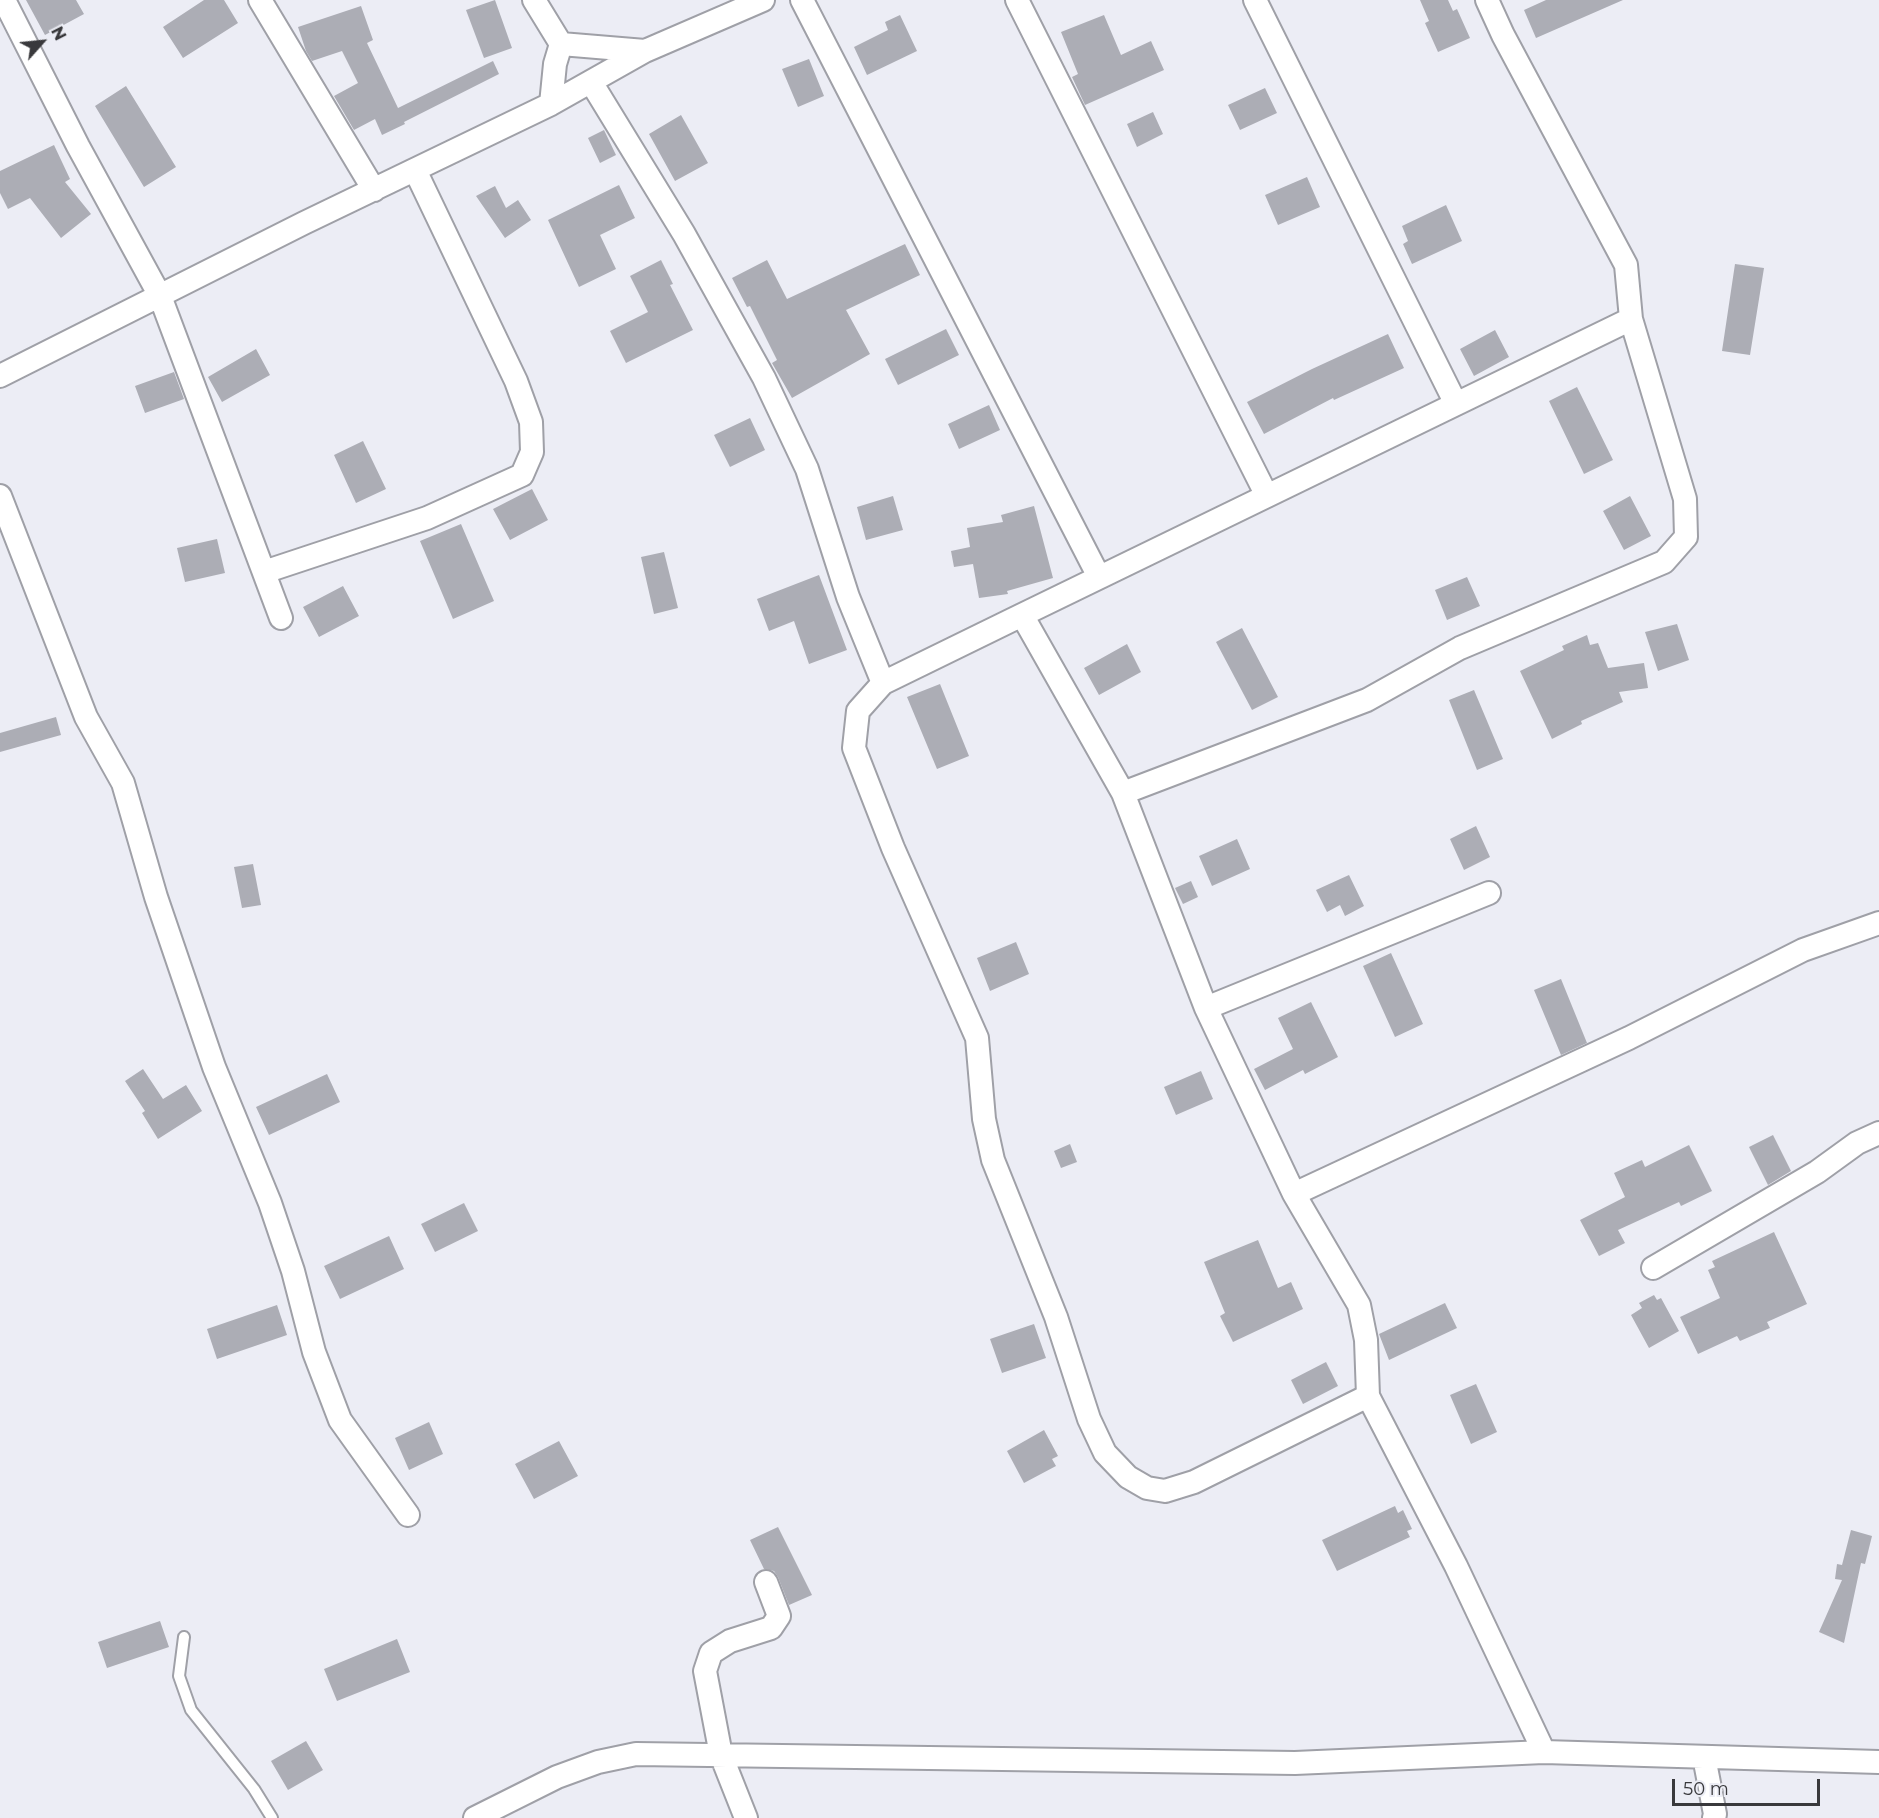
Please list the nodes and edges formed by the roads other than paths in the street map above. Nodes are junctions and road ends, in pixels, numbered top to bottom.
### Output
1 (4, 0) edge
2 (260, 0) edge
3 (534, 0) edge
4 (763, 0) edge
5 (802, 0) edge
6 (1017, 0) edge
7 (1255, 0) edge
8 (1487, 0) edge
9 (561, 44) junction
10 (645, 51) junction
11 (591, 82) junction
12 (551, 104) junction
13 (415, 170) junction
14 (374, 190) junction
15 (160, 296) junction
16 (1631, 319) junction
17 (0, 376) edge
18 (1456, 404) junction
19 (0, 496) edge
20 (1267, 496) junction
21 (264, 572) junction
22 (1099, 577) junction
23 (1022, 615) junction
24 (281, 618) dead end
25 (883, 683) junction
26 (1123, 793) junction
27 (1489, 893) dead end
28 (1879, 923) edge
29 (1206, 1008) junction
30 (1879, 1133) edge
31 (1294, 1194) junction
32 (1653, 1268) dead end
33 (1368, 1396) junction
34 (408, 1515) dead end
35 (766, 1582) dead end
36 (184, 1637) dead end
37 (1544, 1752) junction
38 (721, 1755) junction
39 (1704, 1756) junction
40 (1879, 1762) edge
41 (272, 1818) edge
42 (475, 1818) edge
43 (746, 1818) edge
44 (1714, 1818) edge

1 - 15 street
2 - 14 street
3 - 9 street
4 - 10 street
5 - 22 street
6 - 20 street
7 - 18 street
8 - 16 street
9 - 10 street
9 - 12 street
10 - 11 street
11 - 12 street
11 - 25 street
12 - 13 street
13 - 14 street
13 - 21 street
14 - 15 street
15 - 17 street
15 - 21 street
16 - 18 street
16 - 26 street
18 - 20 street
19 - 34 street
20 - 22 street
21 - 24 street
22 - 23 street
23 - 25 street
23 - 26 street
25 - 33 street
26 - 29 street
27 - 29 street
28 - 31 street
29 - 31 street
30 - 32 street
31 - 33 street
33 - 37 street
35 - 38 street
36 - 41 lane
37 - 38 street
37 - 39 street
38 - 42 street
38 - 43 street
39 - 40 street
39 - 44 street

